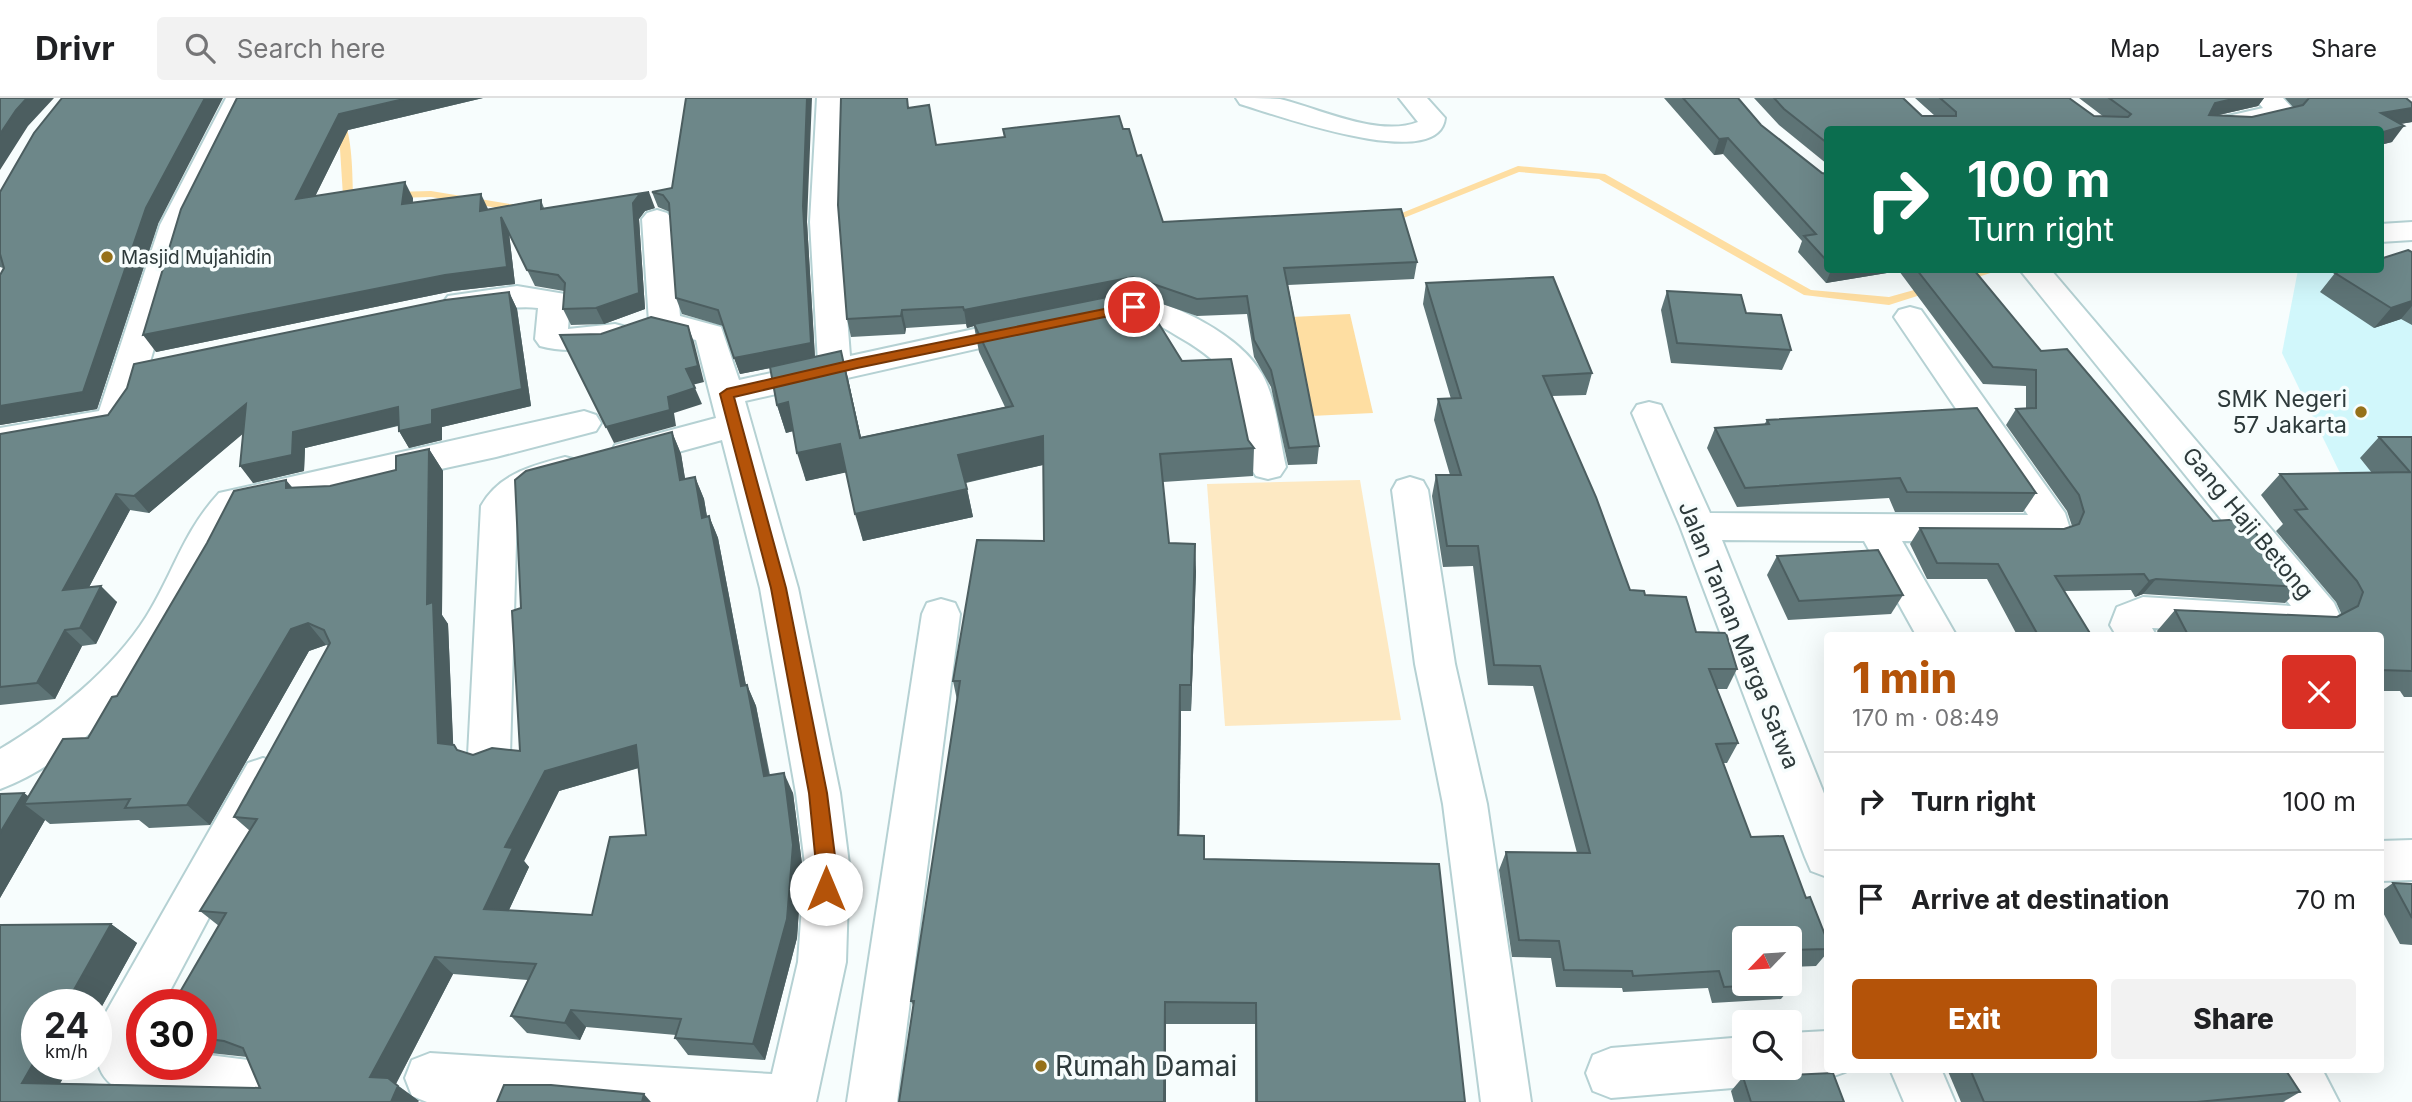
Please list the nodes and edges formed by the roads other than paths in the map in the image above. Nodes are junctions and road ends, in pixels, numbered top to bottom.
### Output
1 (239, 98) edge
2 (830, 98) edge
3 (1249, 98) edge
4 (1412, 98) edge
5 (2267, 98) edge
6 (2220, 126) edge
7 (657, 219) dead end
8 (2412, 231) edge
9 (2384, 233) edge
10 (2042, 276) edge
11 (428, 309) edge
12 (664, 316) junction
13 (1910, 317) dead end
14 (835, 368) junction
15 (731, 410) junction
16 (1649, 413) dead end
17 (584, 422) dead end
18 (0, 440) edge
19 (1269, 467) dead end
20 (1410, 490) dead end
21 (1698, 526) junction
22 (1876, 529) junction
23 (941, 614) dead end
24 (1934, 632) edge
25 (2134, 632) edge
26 (286, 735) edge
27 (489, 755) edge
28 (1810, 769) edge
29 (0, 771) edge
30 (1824, 841) edge
31 (2412, 860) edge
32 (2384, 861) edge
33 (1824, 1055) edge
34 (1802, 1057) edge
35 (1732, 1063) edge
36 (1611, 1073) dead end
37 (1917, 1073) edge
38 (2296, 1073) edge
39 (430, 1078) dead end
40 (257, 1102) edge
41 (791, 1102) edge
42 (872, 1102) edge
43 (1506, 1102) edge
44 (1930, 1102) edge
45 (2314, 1102) edge

1 - 18 street
2 - 14 street
3 - 4 street
5 - 6 street
7 - 12 street
8 - 9 street
10 - 25 street, Gang Haji Betong
11 - 12 street
12 - 15 street
13 - 22 street
14 - 15 street
14 - 19 street
15 - 27 street
15 - 41 street
16 - 21 street, Jalan Taman Marga Satwa
17 - 29 street
20 - 43 street
21 - 22 street
21 - 28 street, Jalan Taman Marga Satwa
22 - 24 street
23 - 42 street
26 - 40 street
28 - 30 street, Jalan Taman Marga Satwa
31 - 32 street
33 - 34 street
35 - 36 street
37 - 44 street
38 - 45 street
39 - 41 street

